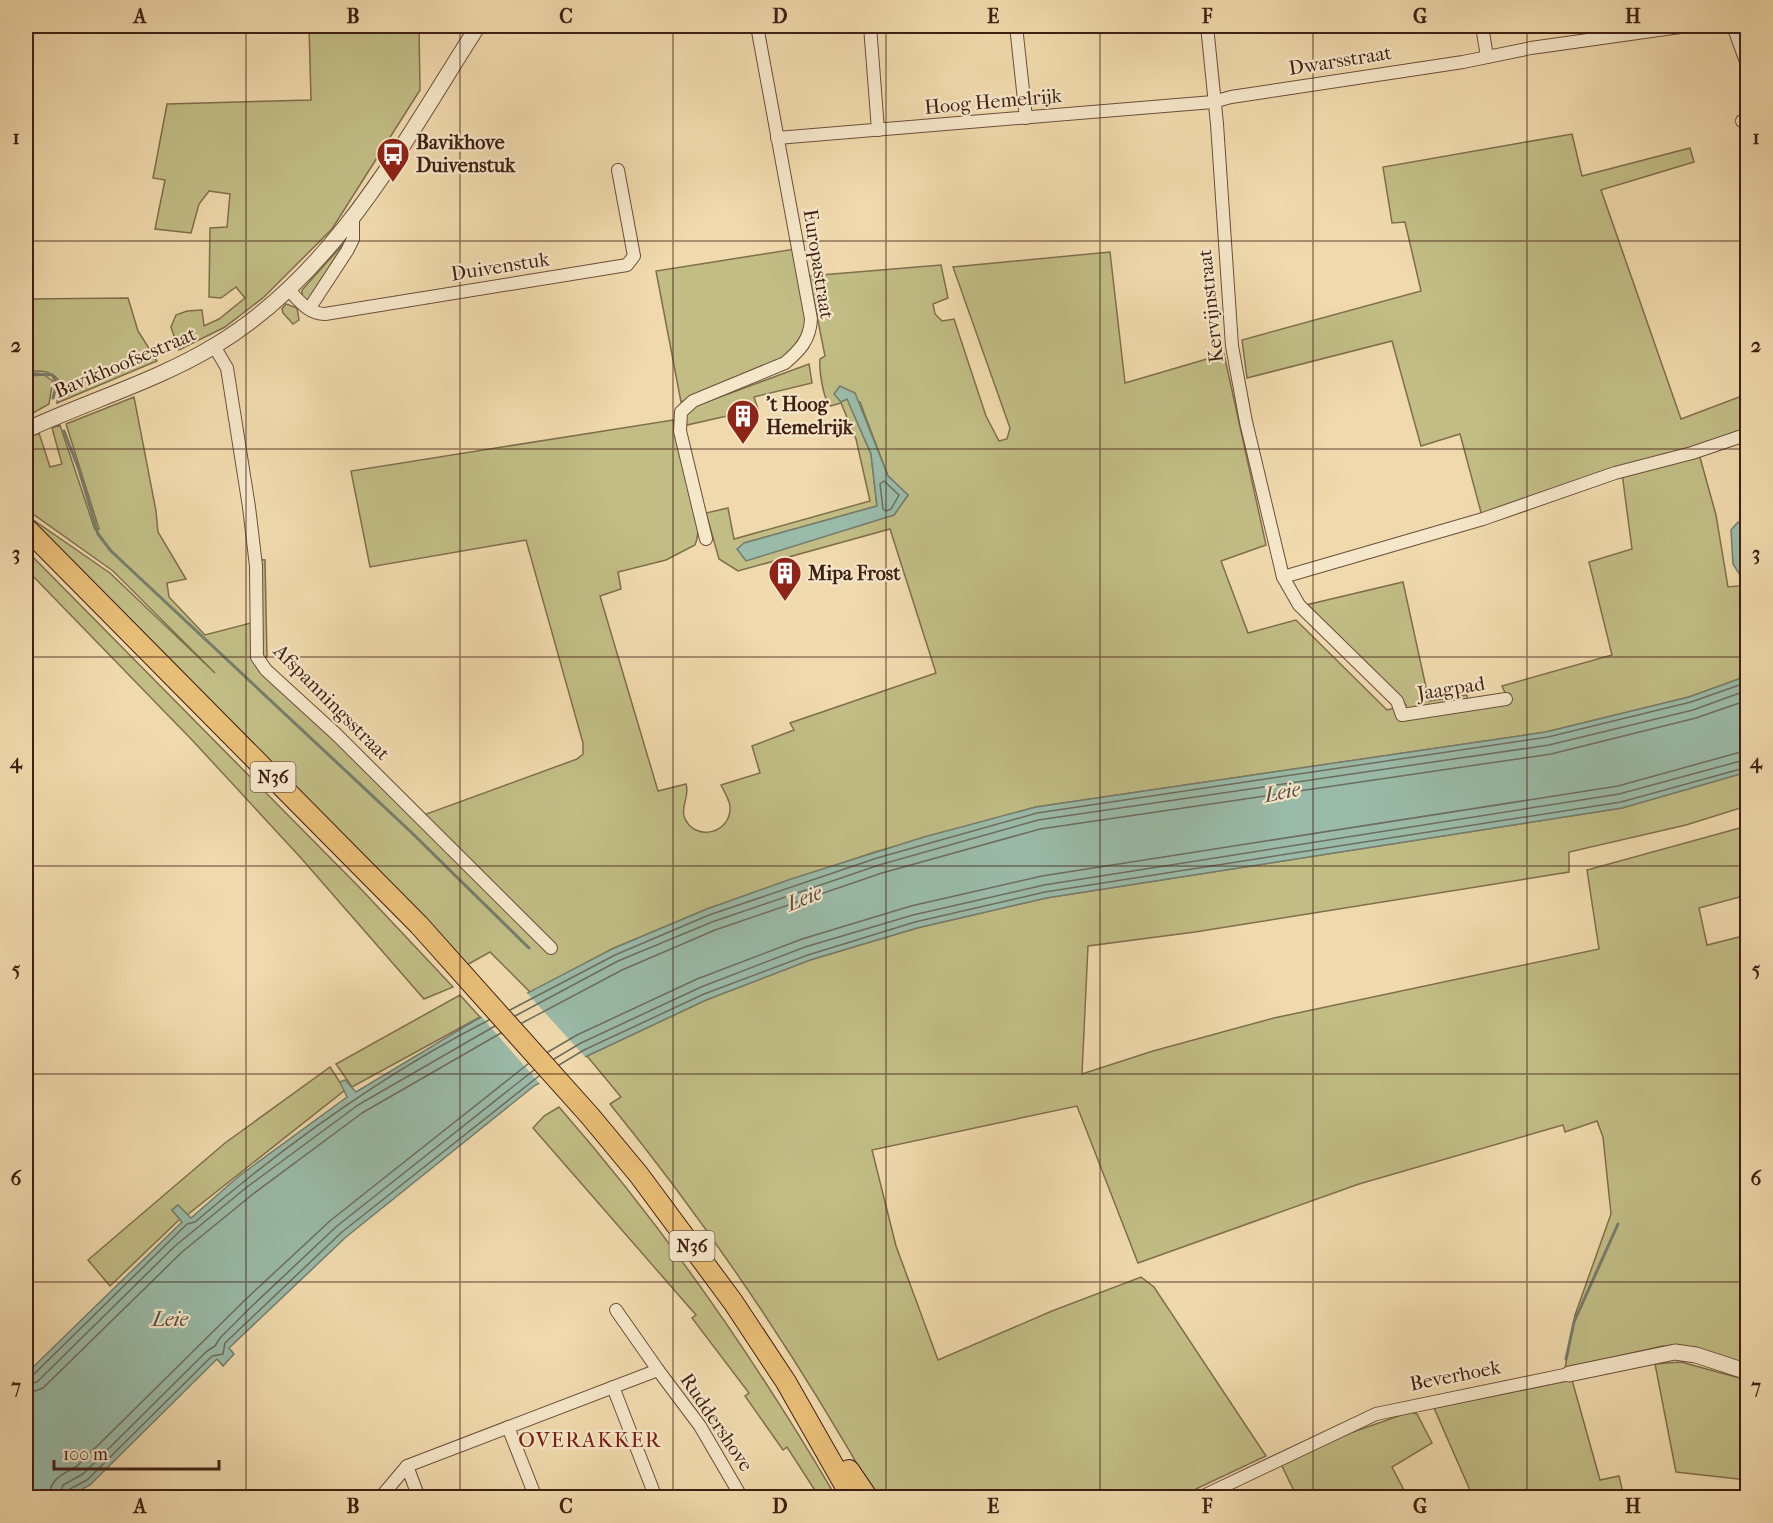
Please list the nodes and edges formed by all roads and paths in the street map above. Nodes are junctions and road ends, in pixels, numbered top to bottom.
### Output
1 (478, 26) edge
2 (757, 26) edge
3 (870, 26) edge
4 (1016, 26) edge
5 (1207, 26) edge
6 (1482, 26) edge
7 (1687, 26) edge
8 (1733, 26) edge
9 (1486, 57) junction
10 (1748, 68) edge
11 (1213, 102) junction
12 (1026, 118) junction
13 (878, 130) junction
14 (777, 138) junction
15 (618, 170) dead end
16 (352, 217) junction
17 (288, 290) junction
18 (309, 309) junction
19 (214, 346) junction
20 (42, 421) junction
21 (26, 423) edge
22 (26, 430) edge
23 (1748, 434) edge
24 (26, 528) edge
25 (706, 539) dead end
26 (1283, 577) junction
27 (1506, 699) dead end
28 (1402, 715) joint
29 (551, 948) dead end
30 (616, 1310) dead end
31 (1741, 1369) edge
32 (658, 1370) junction
33 (1569, 1374) joint
34 (786, 1382) junction
35 (613, 1387) junction
36 (508, 1427) junction
37 (407, 1466) junction
38 (380, 1497) edge
39 (419, 1497) edge
40 (536, 1497) edge
41 (656, 1497) edge
42 (742, 1497) edge
43 (852, 1497) edge
44 (868, 1497) edge
45 (1198, 1497) edge

1 - 16 street, Bavikhoofsestraat
2 - 14 street, Europastraat
3 - 13 street
4 - 12 street
5 - 11 street, Kervijnstraat
6 - 9 street
7 - 9 street, Dwarsstraat
8 - 10 street
9 - 11 street, Dwarsstraat
11 - 12 street, Hoog Hemelrijk
11 - 26 street, Kervijnstraat
12 - 13 street, Hoog Hemelrijk
13 - 14 street, Hoog Hemelrijk
14 - 25 street, Europastraat
15 - 18 street, Duivenstuk
16 - 17 street, Bavikhoofsestraat
16 - 18 street
17 - 18 street
17 - 19 street, Bavikhoofsestraat
19 - 20 street, Bavikhoofsestraat
19 - 29 street, Afspanningsstraat
20 - 21 street, Bavikhoofsestraat
20 - 22 street, Bavikhoofsestraat
23 - 26 street
24 - 34 main road, N36
26 - 28 street, Kervijnstraat
27 - 28 street, Jaagpad
30 - 32 street, Ruddershove
31 - 33 street, Beverhoek
32 - 35 street, Ruddershove
32 - 42 street, Ruddershove
33 - 45 street, Beverhoek
34 - 43 main road, N36
34 - 44 main road
35 - 36 street, Ruddershove
35 - 41 street
36 - 37 street, Ruddershove
36 - 40 street
37 - 38 street
37 - 39 street

